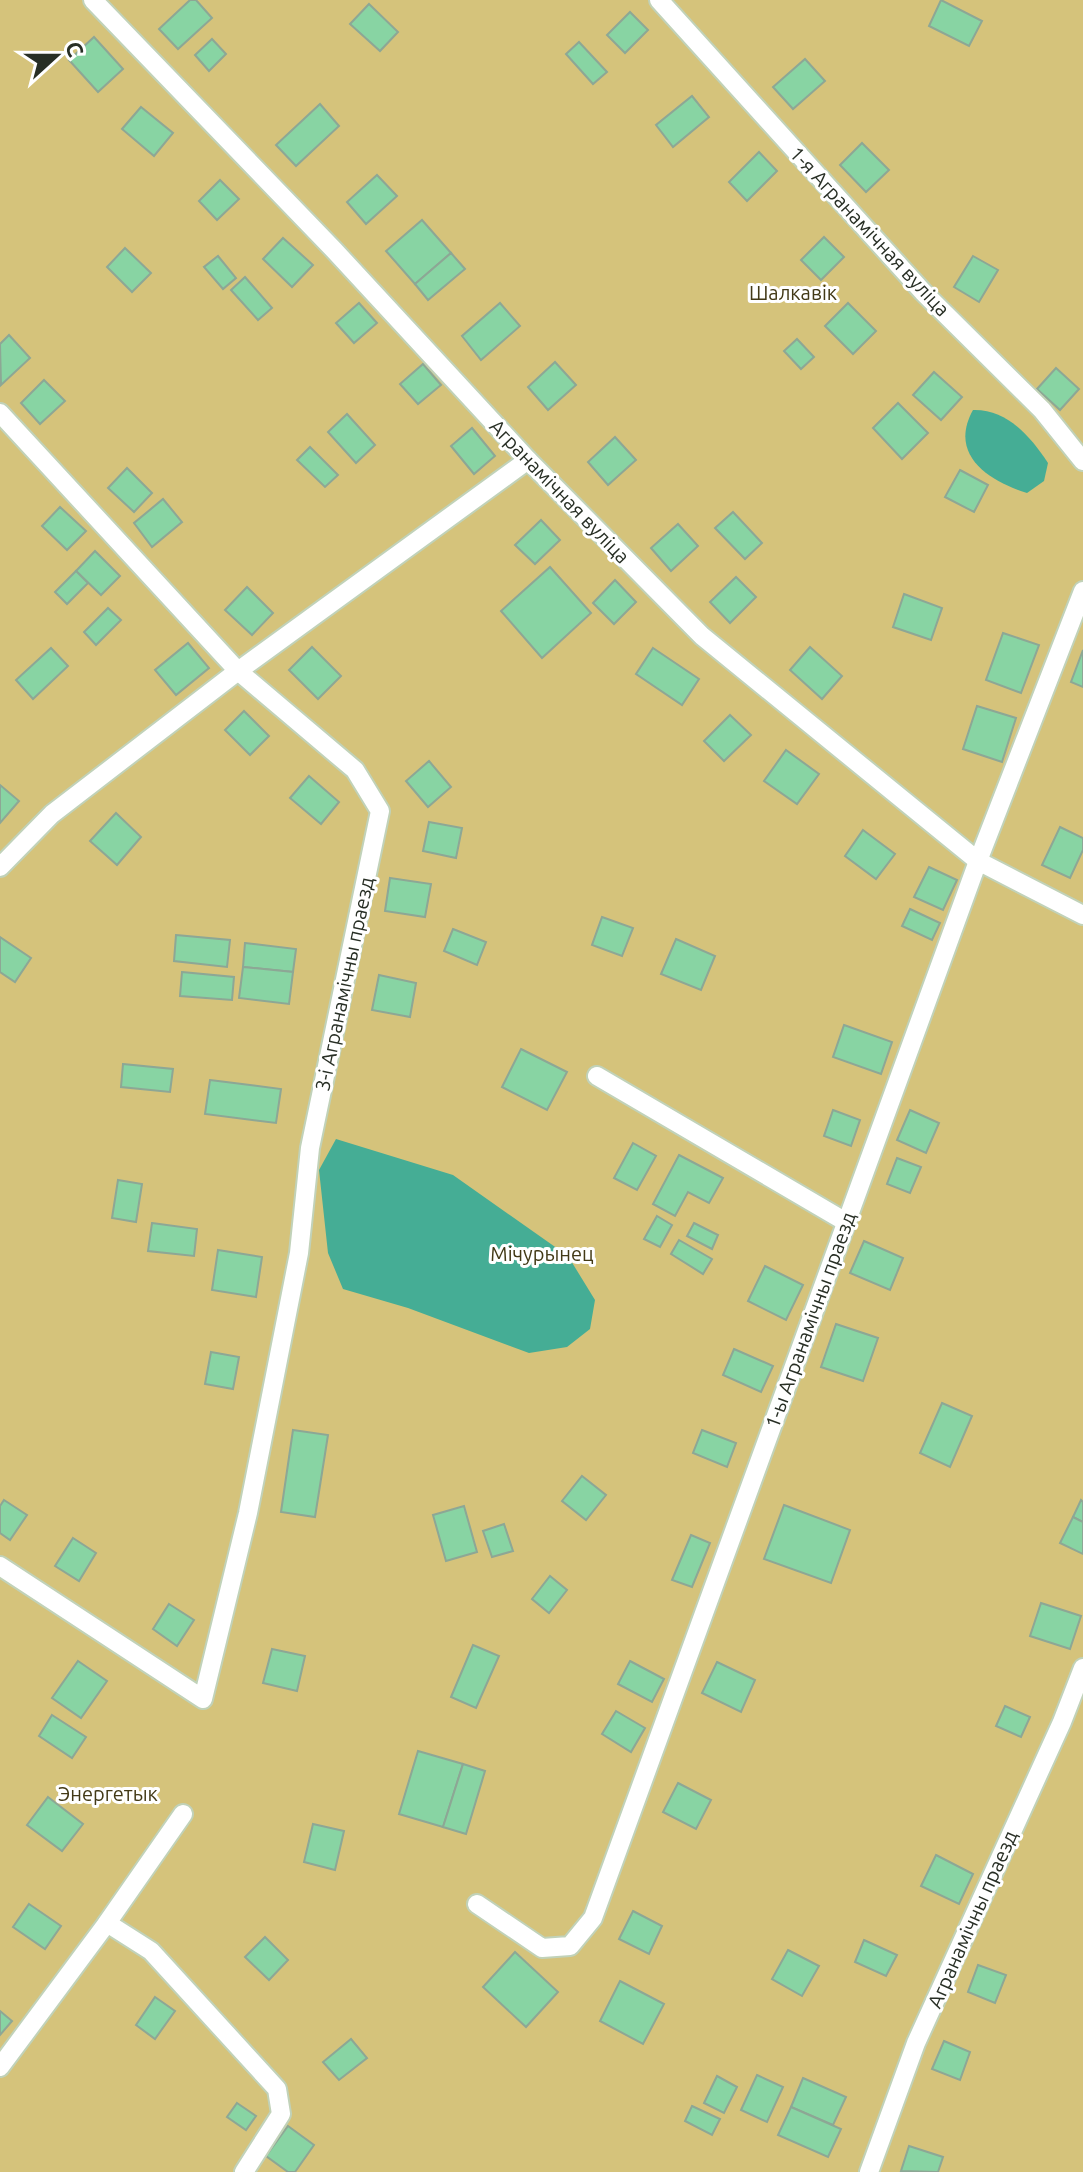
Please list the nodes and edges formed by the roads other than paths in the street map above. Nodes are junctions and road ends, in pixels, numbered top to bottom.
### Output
1 (93, 0) edge
2 (659, 0) edge
3 (0, 413) edge
4 (528, 460) junction
5 (1083, 461) edge
6 (1083, 591) edge
7 (238, 671) junction
8 (978, 861) junction
9 (0, 867) edge
10 (1083, 915) edge
11 (597, 1076) dead end
12 (846, 1222) junction
13 (0, 1566) edge
14 (1083, 1668) edge
15 (183, 1814) dead end
16 (477, 1904) dead end
17 (107, 1923) junction
18 (0, 2067) edge
19 (244, 2172) edge
20 (869, 2172) edge

1 - 4 lane, Агранамічная вуліца
2 - 5 lane, 1-я Агранамічная вуліца
3 - 7 lane, 3-і Агранамічны праезд
4 - 7 lane
4 - 8 lane, Агранамічная вуліца
6 - 8 lane, 1-ы Агранамічны праезд
7 - 9 lane
7 - 13 lane, 3-і Агранамічны праезд
8 - 10 lane, Агранамічная вуліца
8 - 12 lane, 1-ы Агранамічны праезд
11 - 12 lane
12 - 16 lane, 1-ы Агранамічны праезд
14 - 20 lane, Агранамічны праезд
15 - 17 lane
17 - 18 lane
17 - 19 lane

